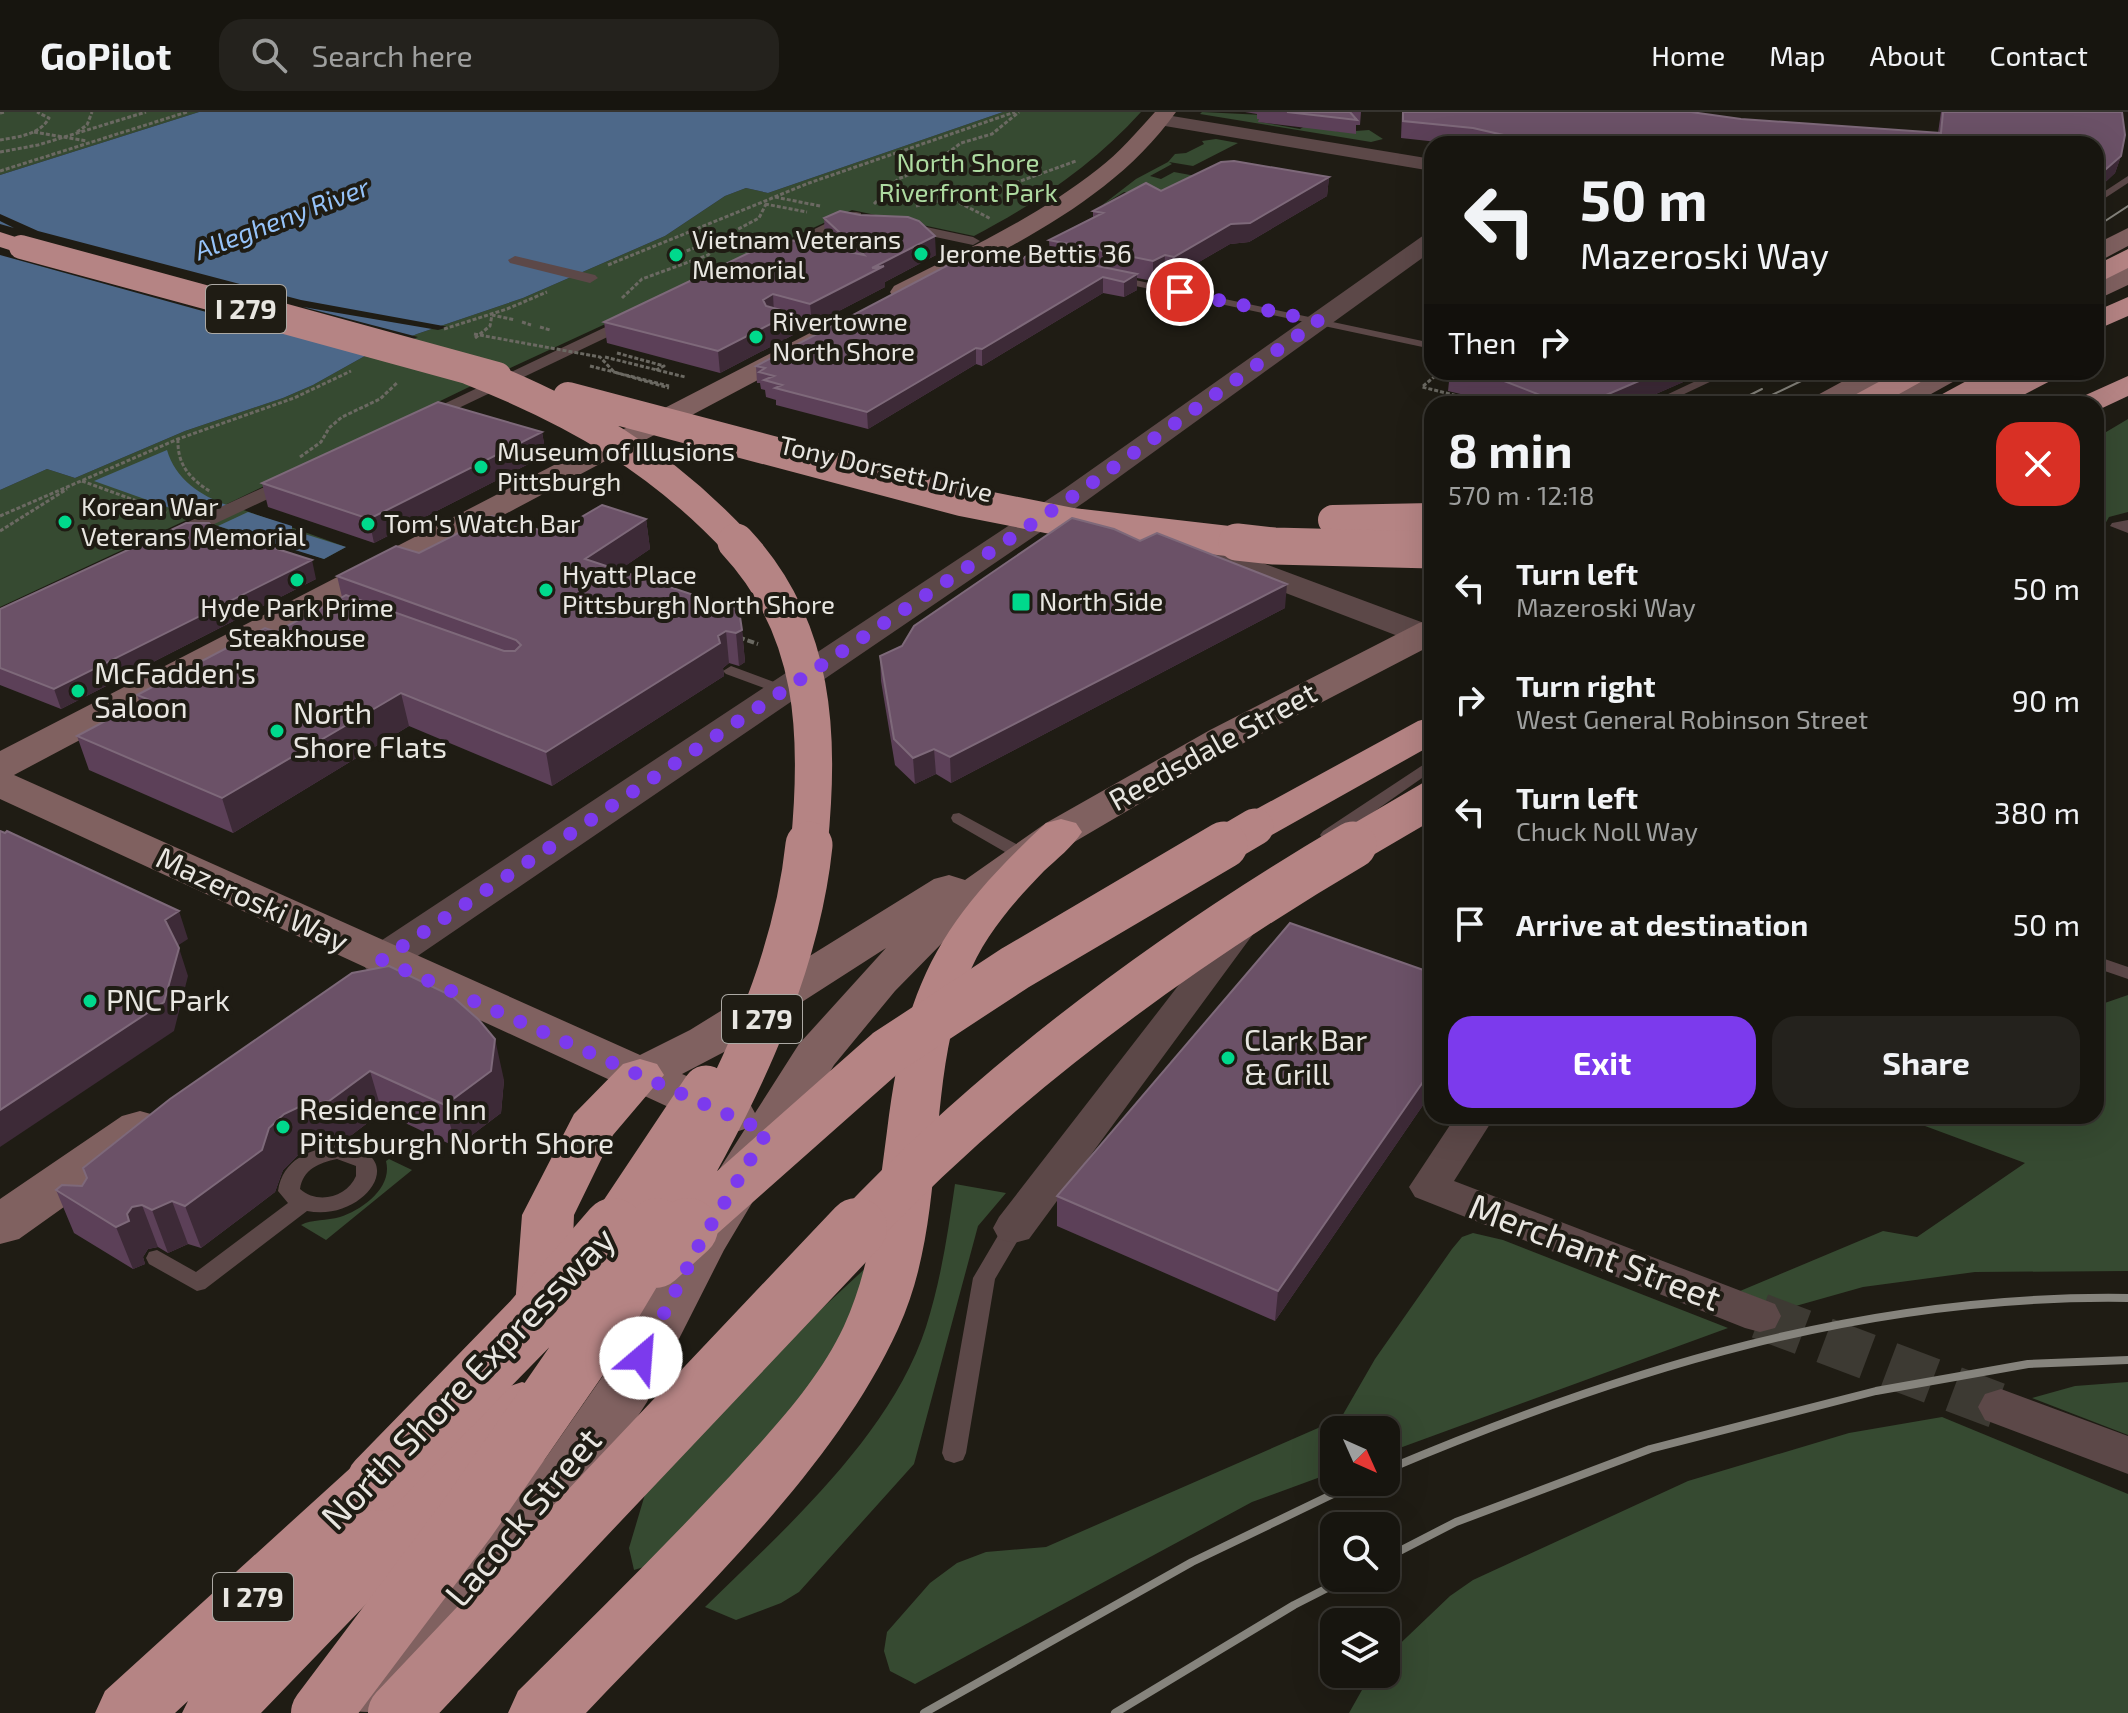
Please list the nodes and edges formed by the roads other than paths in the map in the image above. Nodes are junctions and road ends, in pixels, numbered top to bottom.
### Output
1 (1163, 116) edge
2 (1424, 164) edge
3 (2128, 179) edge
4 (2104, 196) edge
5 (2128, 235) edge
6 (7, 243) edge
7 (977, 246) junction
8 (1424, 246) edge
9 (2104, 250) edge
10 (2128, 257) edge
11 (515, 260) dead end
12 (746, 266) edge
13 (1061, 268) edge
14 (2104, 271) edge
15 (2128, 274) edge
16 (1103, 276) edge
17 (590, 278) dead end
18 (2104, 288) edge
19 (2128, 305) edge
20 (876, 306) edge
21 (652, 310) edge
22 (2104, 318) edge
23 (1318, 321) junction
24 (776, 322) edge
25 (837, 327) edge
26 (2128, 328) edge
27 (803, 329) edge
28 (2104, 341) edge
29 (1424, 344) edge
30 (469, 361) junction
31 (1707, 380) edge
32 (1866, 380) edge
33 (1919, 380) edge
34 (2012, 380) edge
35 (2019, 380) edge
36 (2022, 380) edge
37 (2128, 385) edge
38 (2128, 392) edge
39 (1671, 396) edge
40 (1837, 396) edge
41 (1879, 396) edge
42 (1900, 396) edge
43 (1967, 396) edge
44 (1996, 396) edge
45 (2008, 396) edge
46 (2104, 397) edge
47 (667, 402) junction
48 (2104, 408) edge
49 (397, 430) edge
50 (753, 445) junction
51 (313, 471) edge
52 (987, 496) junction
53 (1055, 508) junction
54 (1424, 518) edge
55 (1424, 518) edge
56 (1424, 527) edge
57 (157, 544) edge
58 (1424, 550) edge
59 (1424, 631) edge
60 (1424, 636) edge
61 (731, 671) edge
62 (785, 691) junction
63 (1424, 733) edge
64 (0, 767) edge
65 (1424, 770) edge
66 (0, 784) edge
67 (1424, 804) edge
68 (959, 818) dead end
69 (1031, 852) junction
70 (1302, 855) joint
71 (382, 960) junction
72 (2104, 965) edge
73 (2128, 973) edge
74 (337, 991) edge
75 (640, 1075) junction
76 (173, 1105) edge
77 (1471, 1124) edge
78 (767, 1132) junction
79 (302, 1204) dead end
80 (0, 1225) edge
81 (1014, 1228) joint
82 (157, 1258) dead end
83 (1760, 1316) tunnel mouth
84 (2001, 1407) tunnel mouth
85 (503, 1424) junction
86 (954, 1453) dead end
87 (2128, 1455) edge
88 (377, 1481) junction
89 (129, 1713) edge
90 (216, 1713) edge
91 (321, 1713) edge
92 (343, 1713) edge
93 (398, 1713) edge
94 (542, 1713) edge

1 - 2 street
1 - 7 main road
3 - 4 lane
5 - 9 main road
6 - 30 highway, I 279, bridge
7 - 12 street
7 - 13 lane
7 - 20 main road
8 - 23 street
10 - 14 highway
11 - 17 street
15 - 18 main road
16 - 23 lane
19 - 22 highway
21 - 49 street
23 - 29 lane
23 - 53 street
24 - 27 street
25 - 47 main road
26 - 28 highway
30 - 50 highway, bridge
30 - 52 highway, bridge
30 - 88 highway, North Shore Expressway / I 279, bridge
30 - 91 highway, North Shore Expressway / I 279, bridge
31 - 39 lane
32 - 40 main road
33 - 41 highway
33 - 42 main road
34 - 43 highway
35 - 44 highway
36 - 45 highway
37 - 46 highway
38 - 48 highway
47 - 53 street, Tony Dorsett Drive
47 - 64 main road
50 - 54 highway, bridge
50 - 58 highway, bridge
51 - 57 street
52 - 55 highway, bridge
52 - 56 highway
53 - 59 street, Tony Dorsett Drive
53 - 62 street
60 - 69 main road, Reedsdale Street
61 - 62 lane
62 - 71 street
63 - 88 highway, bridge
65 - 70 lane
66 - 71 main road, Mazeroski Way
67 - 93 highway, bridge
68 - 69 lane
69 - 75 main road, Reedsdale Street
69 - 78 main road, Reedsdale Street
69 - 94 highway
70 - 81 street
71 - 74 main road
71 - 75 main road, Mazeroski Way
72 - 73 lane
75 - 78 main road, Mazeroski Way
75 - 85 highway
76 - 80 main road
77 - 83 street, Merchant Street
78 - 85 highway
78 - 92 main road, Lacock Street
79 - 82 lane
81 - 86 lane
84 - 87 street
85 - 90 highway
88 - 89 highway, North Shore Expressway / I 279

